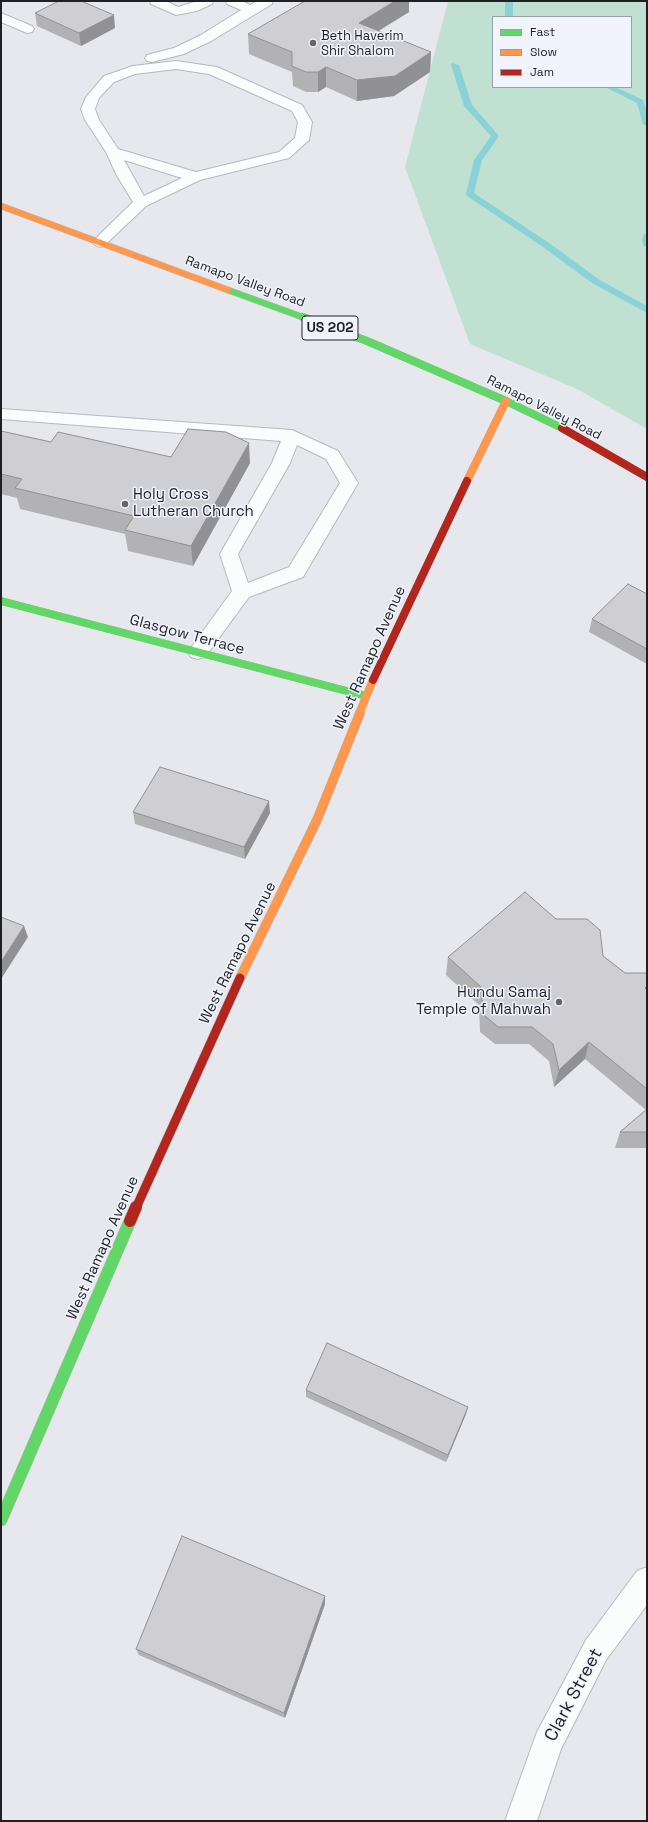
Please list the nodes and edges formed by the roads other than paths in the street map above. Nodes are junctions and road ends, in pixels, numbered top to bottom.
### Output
1 (156, 1) edge
2 (207, 1) edge
3 (232, 1) edge
4 (267, 1) edge
5 (250, 10) junction
6 (1, 17) edge
7 (27, 29) dead end
8 (179, 51) junction
9 (188, 67) junction
10 (133, 70) junction
11 (113, 152) junction
12 (195, 176) junction
13 (142, 203) junction
14 (1, 206) edge
15 (100, 242) junction
16 (506, 401) junction
17 (1, 414) edge
18 (292, 436) junction
19 (647, 478) edge
20 (242, 592) junction
21 (1, 601) edge
22 (198, 652) junction
23 (366, 696) junction
24 (1, 1520) edge
25 (647, 1581) edge
26 (521, 1821) edge

1 - 2 street
3 - 5 street
4 - 5 street
5 - 8 street
6 - 7 street
8 - 9 street
8 - 10 street
9 - 10 street
9 - 12 street
10 - 11 street
11 - 12 street
11 - 13 street
12 - 13 street
13 - 15 street
14 - 15 street, Ramapo Valley Road / US 202
15 - 16 street, Ramapo Valley Road / US 202
16 - 19 street, Ramapo Valley Road / US 202
16 - 23 street, West Ramapo Avenue
17 - 18 street
18 - 20 street
18 - 20 street
20 - 22 street
21 - 22 street, Glasgow Terrace
22 - 23 street, Glasgow Terrace
23 - 24 street, West Ramapo Avenue
25 - 26 street, Clark Street

